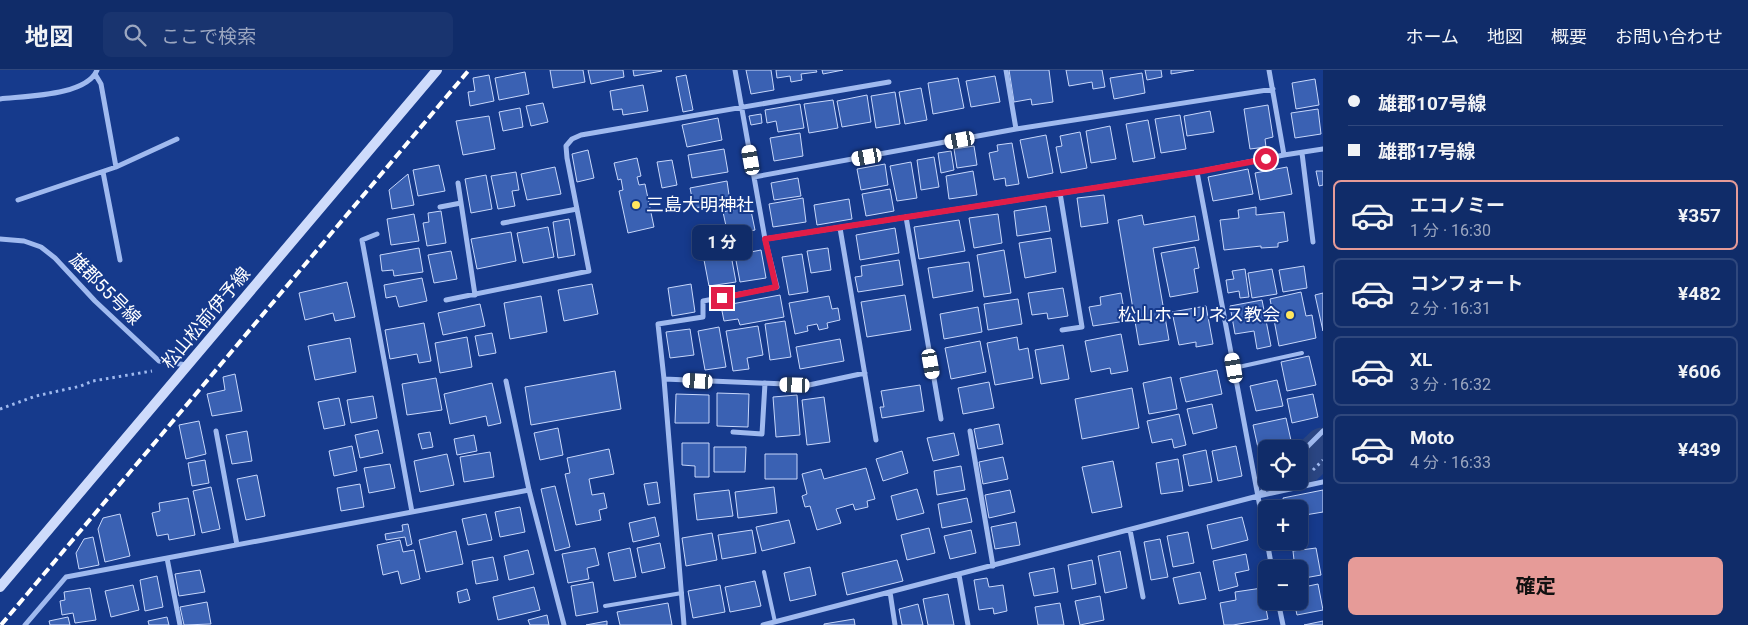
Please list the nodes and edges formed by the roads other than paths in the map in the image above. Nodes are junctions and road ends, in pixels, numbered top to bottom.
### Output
1 (436, 70) edge
2 (736, 70) edge
3 (1006, 70) edge
4 (1269, 70) edge
5 (96, 72) edge
6 (889, 82) dead end
7 (1272, 89) junction
8 (0, 99) edge
9 (742, 107) junction
10 (1016, 129) junction
11 (177, 139) dead end
12 (1323, 149) edge
13 (1302, 152) junction
14 (1284, 155) junction
15 (116, 167) junction
16 (103, 172) junction
17 (1197, 172) junction
18 (754, 177) junction
19 (458, 183) dead end
20 (1060, 193) junction
21 (18, 200) dead end
22 (461, 203) junction
23 (440, 207) dead end
24 (577, 209) junction
25 (906, 217) junction
26 (503, 223) dead end
27 (840, 228) junction
28 (377, 234) dead end
29 (0, 239) edge
30 (765, 239) junction
31 (1313, 242) dead end
32 (120, 260) dead end
33 (475, 295) junction
34 (446, 300) dead end
35 (1062, 330) dead end
36 (1302, 353) dead end
37 (188, 365) junction
38 (1234, 368) junction
39 (865, 373) junction
40 (664, 379) junction
41 (506, 381) dead end
42 (765, 384) junction
43 (940, 420) dead end
44 (216, 431) dead end
45 (970, 431) dead end
46 (1323, 431) edge
47 (733, 432) dead end
48 (876, 440) dead end
49 (1308, 446) edge
50 (1323, 482) edge
51 (529, 490) junction
52 (1264, 490) edge
53 (1258, 496) junction
54 (1259, 500) edge
55 (412, 512) junction
56 (1130, 530) junction
57 (237, 545) junction
58 (167, 558) junction
59 (993, 566) junction
60 (764, 572) dead end
61 (959, 575) junction
62 (0, 587) edge
63 (890, 592) junction
64 (682, 593) junction
65 (1143, 597) dead end
66 (605, 606) dead end
67 (1280, 610) edge
68 (789, 618) junction
69 (776, 622) junction
70 (25, 625) edge
71 (180, 625) edge
72 (564, 625) edge
73 (684, 625) edge
74 (763, 625) edge
75 (790, 625) edge
76 (895, 625) edge
77 (968, 625) edge
78 (1283, 625) edge

1 - 37 main road, 松山松前伊予線
2 - 9 street
3 - 10 street
4 - 7 street
5 - 8 street
5 - 15 street
6 - 9 street
7 - 10 street
7 - 14 street
9 - 18 street
9 - 24 street
10 - 18 street
11 - 15 street
12 - 13 street
13 - 14 street
13 - 31 street
14 - 17 street
15 - 16 street
16 - 21 street
16 - 32 street
17 - 20 street
17 - 38 street
18 - 30 street
19 - 22 street
20 - 25 street
20 - 35 street
22 - 23 street
22 - 33 street
24 - 26 street
24 - 33 street
25 - 27 street
25 - 43 street
27 - 30 street
27 - 39 street
28 - 55 street
29 - 37 street, 雄郡55号線
30 - 40 street
33 - 34 street
36 - 38 lane
37 - 62 main road, 松山松前伊予線
38 - 53 street
39 - 42 street
39 - 48 street
40 - 42 street
40 - 64 street
41 - 51 street
42 - 47 street
44 - 57 street
45 - 59 street
46 - 49 street
50 - 53 street
51 - 55 street
51 - 72 street
52 - 53 street
53 - 54 street
53 - 56 street
55 - 57 street
56 - 59 street
56 - 65 street
57 - 58 street
58 - 70 street
58 - 71 street
59 - 61 street
60 - 69 lane
61 - 63 street
61 - 77 street
63 - 68 street
63 - 76 street
64 - 66 lane
64 - 73 street
67 - 78 street
68 - 69 street
68 - 75 street
69 - 74 street

